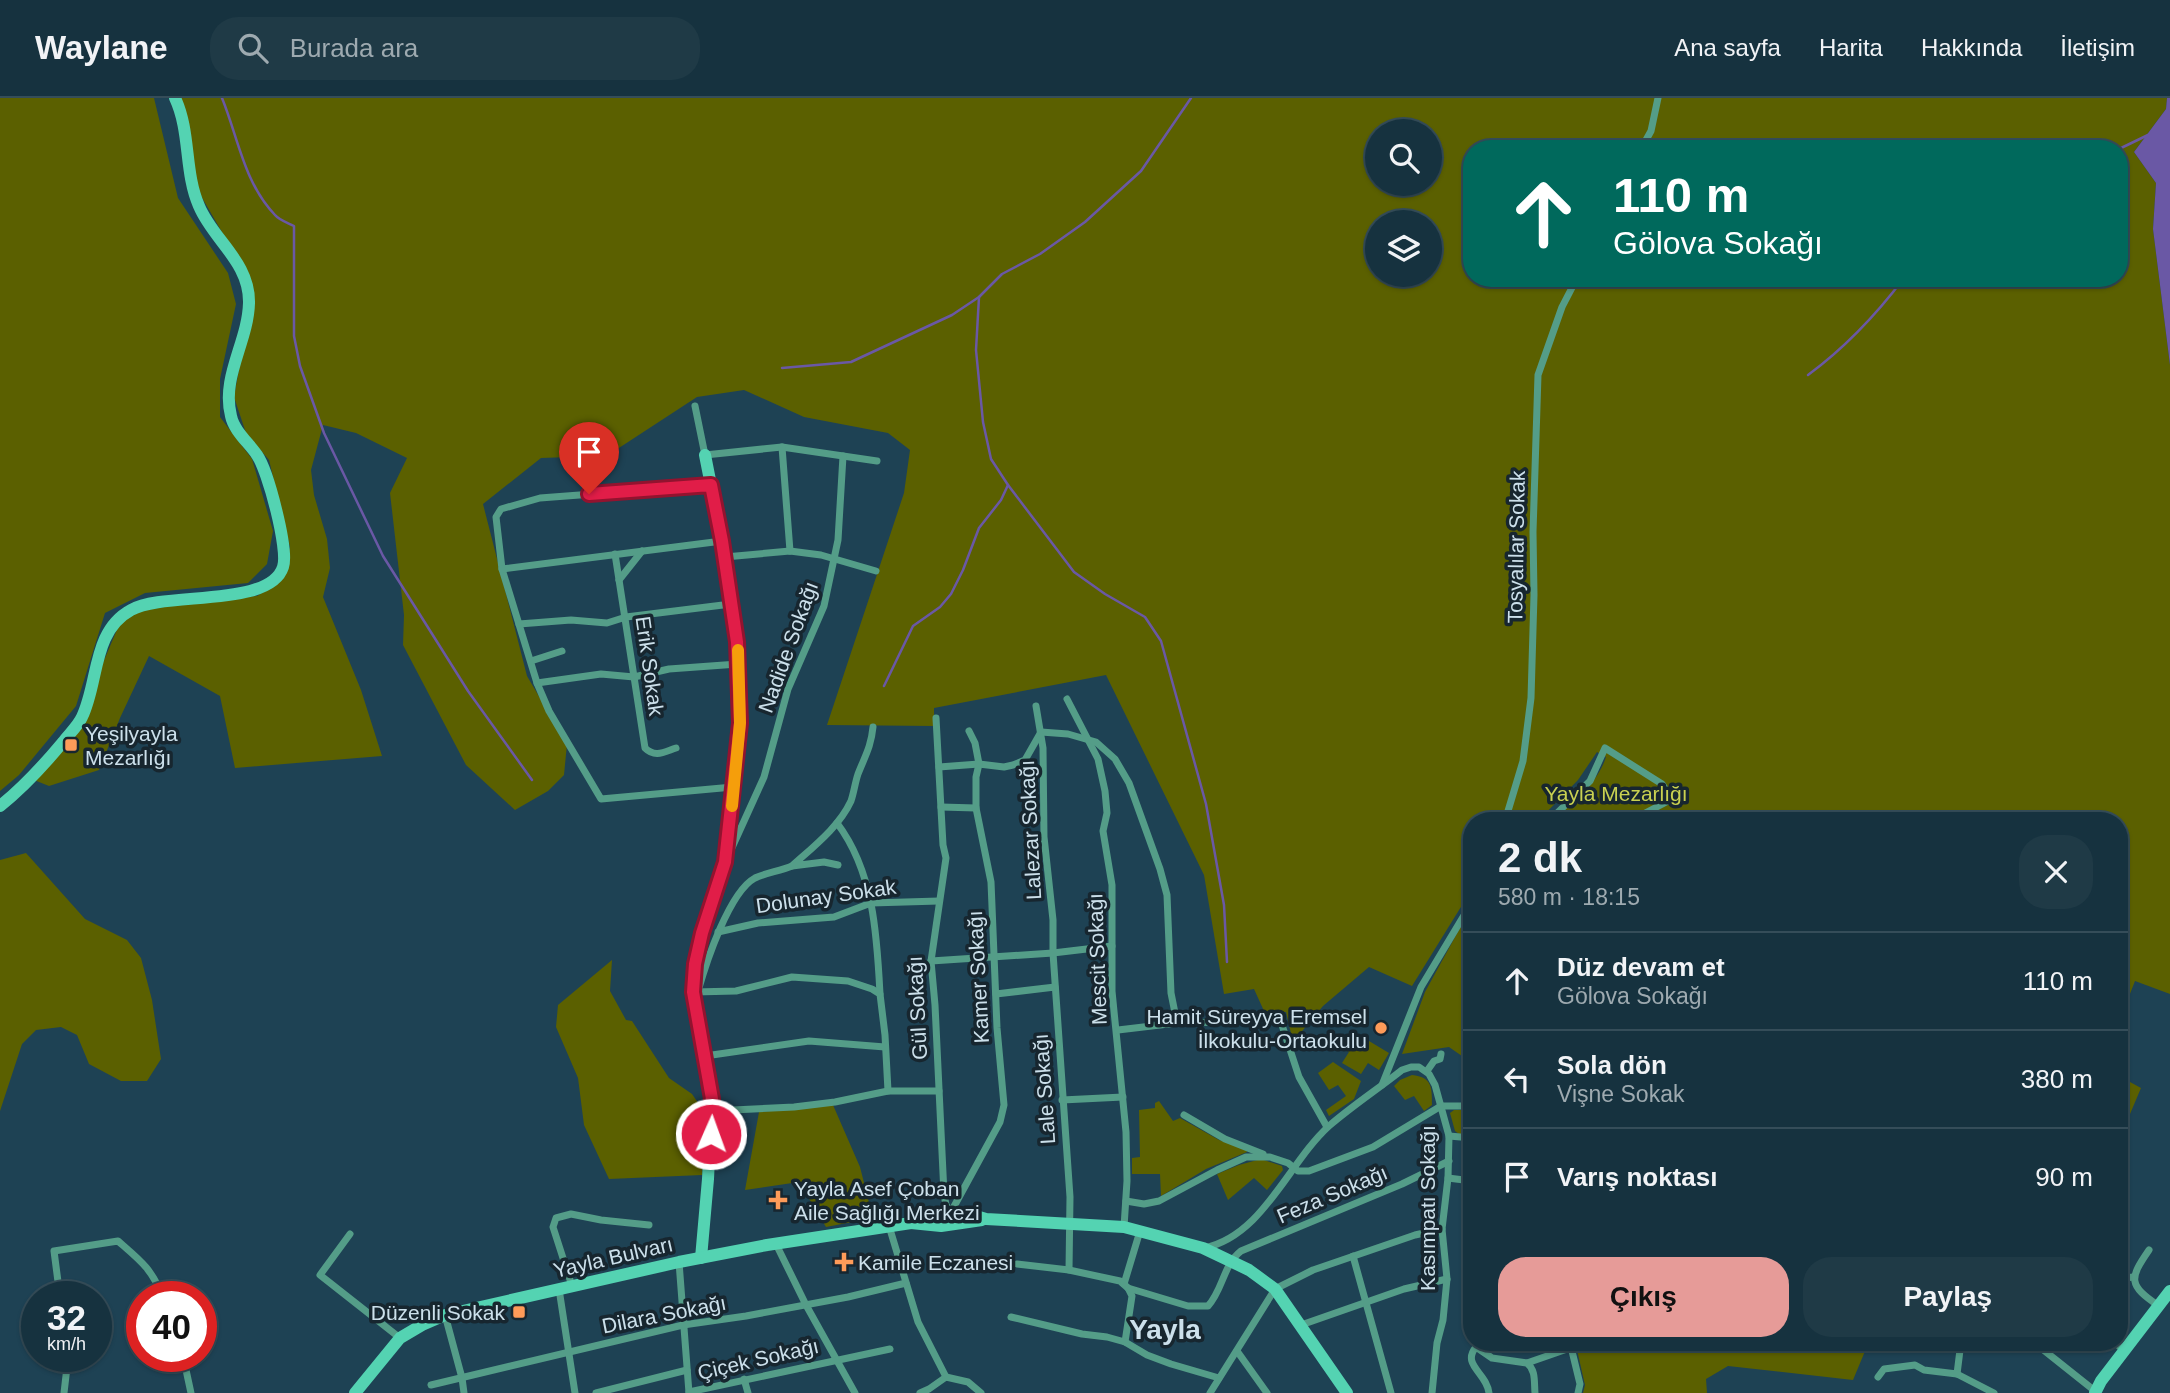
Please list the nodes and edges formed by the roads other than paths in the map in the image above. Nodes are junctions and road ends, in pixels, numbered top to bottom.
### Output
1 (175, 98) edge
2 (1658, 98) edge
3 (1646, 140) edge
4 (1572, 287) edge
5 (695, 406) dead end
6 (782, 447) junction
7 (705, 455) junction
8 (843, 456) junction
9 (877, 461) dead end
10 (711, 485) junction
11 (722, 541) junction
12 (642, 551) junction
13 (790, 551) junction
14 (615, 554) junction
15 (725, 557) junction
16 (835, 559) junction
17 (502, 569) junction
18 (876, 570) dead end
19 (619, 580) junction
20 (731, 604) junction
21 (626, 617) junction
22 (519, 624) junction
23 (562, 651) dead end
24 (531, 661) junction
25 (739, 664) junction
26 (634, 677) junction
27 (537, 683) junction
28 (1067, 699) dead end
29 (1036, 706) dead end
30 (936, 718) dead end
31 (873, 727) dead end
32 (969, 731) dead end
33 (1041, 732) junction
34 (1088, 741) junction
35 (676, 748) dead end
36 (979, 764) junction
37 (939, 766) junction
38 (734, 787) junction
39 (0, 807) edge
40 (941, 807) junction
41 (976, 808) junction
42 (1508, 812) edge
43 (1558, 812) edge
44 (1647, 812) edge
45 (837, 823) junction
46 (725, 862) junction
47 (838, 865) dead end
48 (792, 866) junction
49 (939, 901) junction
50 (871, 904) junction
51 (1463, 917) edge
52 (718, 932) junction
53 (1112, 946) junction
54 (1053, 953) junction
55 (994, 957) junction
56 (930, 961) junction
57 (1055, 987) junction
58 (696, 991) junction
59 (880, 994) junction
60 (996, 994) junction
61 (1177, 1023) junction
62 (1118, 1030) junction
63 (885, 1047) junction
64 (1441, 1054) dead end
65 (705, 1056) junction
66 (1426, 1071) junction
67 (1382, 1086) junction
68 (888, 1091) junction
69 (939, 1091) junction
70 (1123, 1097) junction
71 (1062, 1100) junction
72 (1441, 1106) junction
73 (1463, 1106) edge
74 (712, 1111) junction
75 (1184, 1115) dead end
76 (1327, 1128) junction
77 (1449, 1136) junction
78 (1463, 1137) edge
79 (1270, 1157) junction
80 (1449, 1160) junction
81 (1294, 1168) junction
82 (1448, 1178) junction
83 (1463, 1180) edge
84 (1126, 1202) junction
85 (951, 1212) junction
86 (985, 1219) junction
87 (911, 1223) junction
88 (1071, 1223) junction
89 (649, 1225) dead end
90 (889, 1226) junction
91 (1124, 1227) junction
92 (1442, 1229) junction
93 (1140, 1231) junction
94 (350, 1234) dead end
95 (776, 1244) junction
96 (1203, 1248) junction
97 (2148, 1250) dead end
98 (1353, 1256) junction
99 (701, 1258) junction
100 (1231, 1261) junction
101 (680, 1262) junction
102 (1017, 1264) dead end
103 (1069, 1270) junction
104 (2128, 1278) edge
105 (2133, 1278) junction
106 (1447, 1279) junction
107 (58, 1281) edge
108 (156, 1281) edge
109 (906, 1283) junction
110 (1126, 1286) junction
111 (565, 1287) junction
112 (1275, 1289) junction
113 (2170, 1291) edge
114 (1367, 1301) junction
115 (806, 1305) junction
116 (2159, 1306) junction
117 (445, 1315) junction
118 (1010, 1317) dead end
119 (683, 1325) junction
120 (1301, 1325) junction
121 (400, 1338) junction
122 (1125, 1342) junction
123 (2128, 1347) edge
124 (890, 1349) dead end
125 (1237, 1351) junction
126 (1472, 1351) edge
127 (1482, 1351) edge
128 (1558, 1351) edge
129 (1574, 1351) edge
130 (1960, 1351) edge
131 (2050, 1351) edge
132 (2125, 1351) edge
133 (569, 1352) junction
134 (835, 1359) junction
135 (1527, 1363) junction
136 (687, 1370) junction
137 (66, 1372) edge
138 (186, 1372) edge
139 (1957, 1374) junction
140 (946, 1377) junction
141 (1878, 1377) dead end
142 (462, 1378) junction
143 (1219, 1378) junction
144 (744, 1380) junction
145 (431, 1385) dead end
146 (689, 1392) edge
147 (2095, 1392) edge
148 (64, 1393) edge
149 (191, 1393) edge
150 (355, 1393) edge
151 (464, 1393) edge
152 (575, 1393) edge
153 (596, 1393) edge
154 (748, 1393) edge
155 (855, 1393) edge
156 (920, 1393) edge
157 (981, 1393) edge
158 (1210, 1393) edge
159 (1267, 1393) edge
160 (1347, 1393) edge
161 (1391, 1393) edge
162 (1432, 1393) edge
163 (1489, 1393) edge
164 (1535, 1393) edge
165 (1578, 1393) edge
166 (1994, 1393) edge

1 - 39 main road
2 - 3 street
4 - 42 street, Tosyalılar Sokak
5 - 7 street
6 - 7 street
6 - 8 street
6 - 13 street
7 - 10 main road
8 - 9 street
8 - 16 street, Nadide Sokağı
10 - 11 main road
10 - 17 street
11 - 12 street
11 - 15 main road
12 - 14 street
12 - 19 street
13 - 15 street
13 - 16 street
14 - 17 street
14 - 19 street, Erik Sokak
15 - 20 main road
16 - 18 street
16 - 46 street, Nadide Sokağı
17 - 22 street
19 - 21 street, Erik Sokak
20 - 21 street
20 - 25 main road
21 - 22 street
21 - 26 street, Erik Sokak
22 - 24 street
23 - 24 street
24 - 27 street
25 - 26 street
25 - 38 main road
26 - 27 street
26 - 35 street, Erik Sokak
27 - 38 street
28 - 34 street, Mescit Sokağı
29 - 33 street, Lalezar Sokağı
30 - 37 street, Gül Sokağı
31 - 45 street
32 - 36 street, Kamer Sokağı
33 - 34 street
33 - 36 street
33 - 54 street, Lalezar Sokağı
34 - 53 street, Mescit Sokağı
34 - 61 street
36 - 37 street
36 - 41 street, Kamer Sokağı
37 - 40 street, Gül Sokağı
38 - 46 main road
40 - 41 street
40 - 49 street, Gül Sokağı
41 - 55 street, Kamer Sokağı
43 - 44 street
45 - 48 street
45 - 50 street
46 - 58 main road
47 - 48 street
48 - 52 street
49 - 50 street, Dolunay Sokak
49 - 56 street, Gül Sokağı
50 - 52 street, Dolunay Sokak
50 - 59 street
51 - 67 street
52 - 58 street
53 - 54 street
53 - 62 street, Mescit Sokağı
54 - 55 street
54 - 57 street, Lale Sokağı
55 - 56 street
55 - 60 street, Kamer Sokağı
56 - 69 street, Gül Sokağı
57 - 60 street
57 - 71 street, Lale Sokağı
58 - 59 street
58 - 65 main road
59 - 63 street
60 - 85 street, Kamer Sokağı
61 - 62 street
61 - 76 street
62 - 70 street, Mescit Sokağı
63 - 65 street
63 - 68 street
64 - 66 street
65 - 74 main road
66 - 67 street
66 - 72 street, Kasımpatı Sokağı
67 - 76 street
68 - 69 street
68 - 74 street
69 - 85 street, Gül Sokağı
70 - 71 street
70 - 84 street, Mescit Sokağı
71 - 88 street, Lale Sokağı
72 - 73 street
72 - 77 street, Kasımpatı Sokağı
72 - 81 street
74 - 99 main road
75 - 79 street
76 - 81 street
77 - 78 street
77 - 80 street, Kasımpatı Sokağı
79 - 81 street
79 - 84 street
80 - 82 street, Kasımpatı Sokağı
80 - 100 street, Feza Sokağı
81 - 96 street
82 - 83 street
82 - 92 street, Kasımpatı Sokağı
84 - 91 street, Mescit Sokağı
85 - 86 main road, Yayla Bulvarı
85 - 87 main road, Yayla Bulvarı
86 - 87 main road, Yayla Bulvarı
86 - 88 main road, Yayla Bulvarı
87 - 90 main road, Yayla Bulvarı
88 - 91 main road, Yayla Bulvarı
88 - 103 street, Lale Sokağı
89 - 111 street
90 - 95 main road, Yayla Bulvarı
90 - 109 street
91 - 93 main road, Yayla Bulvarı
92 - 98 street
92 - 106 street, Kasımpatı Sokağı
93 - 96 main road, Yayla Bulvarı
93 - 110 street
94 - 121 street
95 - 99 main road, Yayla Bulvarı
95 - 115 street
96 - 100 main road, Yayla Bulvarı
97 - 105 street
98 - 112 street
98 - 114 street
99 - 101 main road, Yayla Bulvarı
100 - 110 street
100 - 112 main road, Yayla Bulvarı
101 - 111 main road, Yayla Bulvarı
101 - 119 street
102 - 103 street
103 - 110 street
104 - 105 street
105 - 116 street
106 - 114 street
106 - 162 street, Kasımpatı Sokağı
107 - 108 street
109 - 115 street, Dilara Sokağı
109 - 140 street
110 - 122 street
111 - 117 main road, Yayla Bulvarı
111 - 133 street
112 - 120 main road, Yayla Bulvarı
112 - 125 street
113 - 116 main road
114 - 120 street
114 - 161 street
115 - 119 street, Dilara Sokağı
115 - 134 street
116 - 123 main road
117 - 121 main road, Yayla Bulvarı
117 - 142 street
118 - 122 street
119 - 133 street, Dilara Sokağı
119 - 136 street
120 - 160 main road, Yayla Bulvarı
121 - 150 main road, Yayla Bulvarı
122 - 143 street
124 - 134 street, Çiçek Sokağı
125 - 143 street
125 - 159 street
126 - 163 street
127 - 135 street
128 - 135 street
129 - 165 street
130 - 139 street
131 - 147 street
132 - 147 main road
133 - 142 street, Dilara Sokağı
133 - 152 street
134 - 144 street, Çiçek Sokağı
134 - 155 street
135 - 164 street
136 - 146 street
136 - 153 street
137 - 148 street
138 - 149 street
139 - 141 street
139 - 166 street
140 - 156 street
140 - 157 street
142 - 145 street, Dilara Sokağı
142 - 151 street
143 - 158 street
144 - 146 street, Çiçek Sokağı
144 - 154 street

